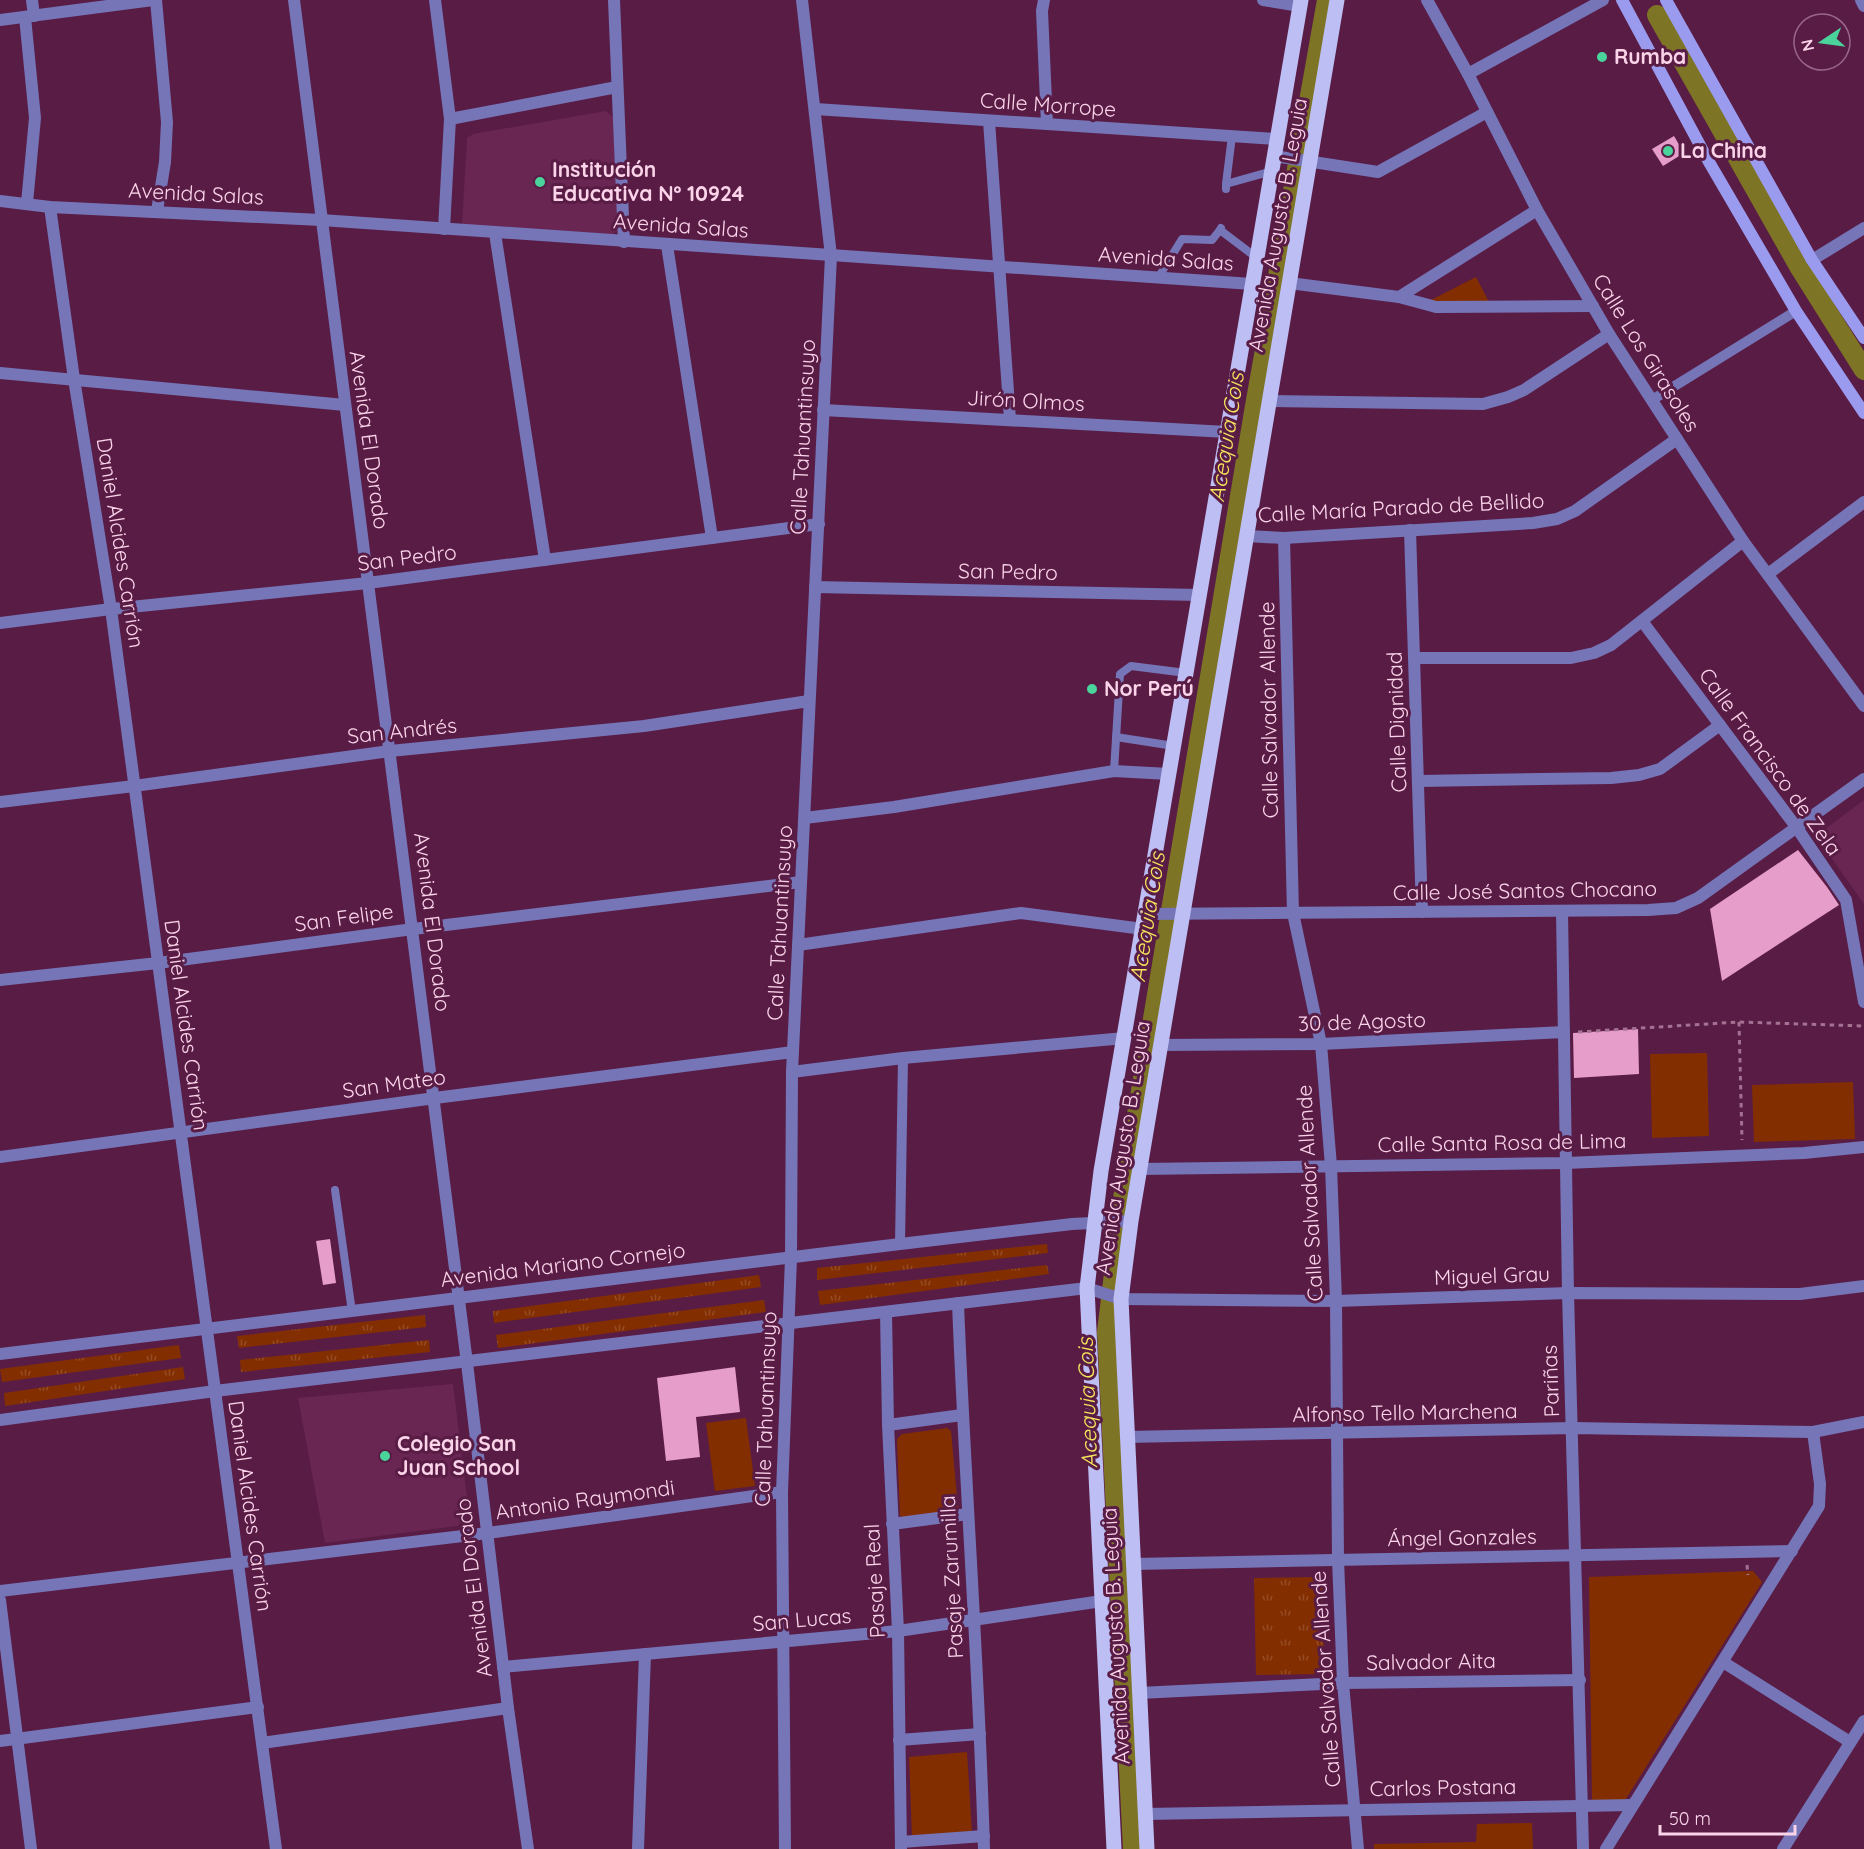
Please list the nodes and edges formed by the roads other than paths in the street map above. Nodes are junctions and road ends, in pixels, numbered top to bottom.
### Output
1 (32, 0) edge
2 (150, 0) edge
3 (294, 0) edge
4 (435, 0) edge
5 (614, 0) edge
6 (802, 0) edge
7 (1044, 0) edge
8 (1263, 0) edge
9 (1337, 0) edge
10 (1427, 0) edge
11 (1603, 0) edge
12 (1622, 0) edge
13 (1666, 0) edge
14 (1861, 0) edge
15 (1300, 3) edge
16 (1864, 6) edge
17 (29, 17) junction
18 (0, 20) edge
19 (1468, 74) junction
20 (616, 87) junction
21 (816, 109) junction
22 (1487, 112) junction
23 (450, 119) junction
24 (989, 121) junction
25 (1047, 124) junction
26 (1232, 136) junction
27 (1277, 139) junction
28 (1309, 160) junction
29 (1274, 161) junction
30 (0, 201) edge
31 (27, 203) junction
32 (50, 207) junction
33 (1537, 210) junction
34 (157, 211) junction
35 (321, 220) junction
36 (1864, 228) edge
37 (444, 229) junction
38 (495, 233) junction
39 (624, 242) junction
40 (667, 245) junction
41 (831, 256) junction
42 (1257, 258) junction
43 (1812, 260) junction
44 (999, 268) junction
45 (1158, 278) junction
46 (1289, 283) junction
47 (1252, 284) junction
48 (1399, 297) junction
49 (1593, 306) junction
50 (1796, 311) junction
51 (1609, 334) junction
52 (1864, 338) edge
53 (0, 373) edge
54 (74, 379) junction
55 (1652, 400) junction
56 (1269, 401) junction
57 (345, 405) junction
58 (823, 410) junction
59 (1864, 413) edge
60 (1010, 420) junction
61 (1227, 432) junction
62 (1677, 439) junction
63 (1864, 502) edge
64 (819, 524) junction
65 (1410, 530) junction
66 (1246, 536) junction
67 (712, 538) junction
68 (1284, 538) junction
69 (1743, 541) junction
70 (544, 560) junction
71 (1768, 574) junction
72 (368, 583) junction
73 (815, 587) junction
74 (1200, 595) junction
75 (111, 609) junction
76 (1642, 621) junction
77 (0, 623) edge
78 (1414, 658) junction
79 (1186, 673) junction
80 (809, 700) junction
81 (1864, 706) edge
82 (1720, 725) junction
83 (1116, 737) junction
84 (1174, 747) junction
85 (390, 751) junction
86 (1114, 771) junction
87 (1169, 774) junction
88 (1864, 779) edge
89 (1418, 781) junction
90 (134, 786) junction
91 (0, 802) edge
92 (805, 818) junction
93 (1797, 828) junction
94 (801, 882) junction
95 (1563, 911) junction
96 (1422, 912) junction
97 (1293, 913) junction
98 (1182, 915) junction
99 (1145, 920) junction
100 (413, 928) junction
101 (798, 945) junction
102 (158, 963) junction
103 (0, 980) edge
104 (1864, 1002) edge
105 (1564, 1032) junction
106 (1125, 1038) junction
107 (1321, 1044) junction
108 (1161, 1045) junction
109 (793, 1052) junction
110 (903, 1058) junction
111 (792, 1072) junction
112 (435, 1098) junction
113 (180, 1132) junction
114 (1864, 1147) edge
115 (0, 1157) edge
116 (1566, 1163) junction
117 (1331, 1166) junction
118 (1141, 1169) junction
119 (335, 1190) dead end
120 (1130, 1221) junction
121 (1095, 1222) junction
122 (900, 1244) junction
123 (791, 1258) junction
124 (1864, 1286) edge
125 (1088, 1288) junction
126 (1568, 1293) junction
127 (460, 1297) junction
128 (1120, 1298) junction
129 (1336, 1301) junction
130 (958, 1303) junction
131 (352, 1312) junction
132 (886, 1312) junction
133 (788, 1323) junction
134 (208, 1328) junction
135 (0, 1354) edge
136 (467, 1363) junction
137 (215, 1391) junction
138 (962, 1415) junction
139 (0, 1420) edge
140 (1864, 1422) edge
141 (888, 1425) junction
142 (1573, 1428) junction
143 (1813, 1432) junction
144 (1336, 1434) junction
145 (1127, 1437) junction
146 (782, 1492) junction
147 (968, 1514) junction
148 (892, 1524) junction
149 (488, 1533) junction
150 (1792, 1551) junction
151 (1577, 1556) junction
152 (1338, 1560) junction
153 (239, 1563) junction
154 (1133, 1564) junction
155 (0, 1591) edge
156 (0, 1600) edge
157 (1102, 1601) junction
158 (975, 1620) junction
159 (898, 1632) junction
160 (783, 1641) junction
161 (645, 1654) junction
162 (1723, 1662) junction
163 (503, 1667) junction
164 (1580, 1680) junction
165 (1343, 1683) junction
166 (1140, 1693) junction
167 (258, 1707) junction
168 (508, 1708) junction
169 (1864, 1721) edge
170 (980, 1734) junction
171 (18, 1739) junction
172 (899, 1740) junction
173 (0, 1741) edge
174 (1850, 1742) junction
175 (262, 1743) junction
176 (1582, 1804) junction
177 (1634, 1805) junction
178 (1354, 1809) junction
179 (1146, 1814) junction
180 (984, 1836) junction
181 (901, 1846) edge
182 (31, 1849) edge
183 (276, 1849) edge
184 (528, 1849) edge
185 (638, 1849) edge
186 (785, 1849) edge
187 (984, 1849) edge
188 (1114, 1849) edge
189 (1148, 1849) edge
190 (1358, 1849) edge
191 (1583, 1849) edge
192 (1606, 1849) edge
193 (1783, 1849) edge

1 - 17 street
2 - 17 street
2 - 34 street
3 - 35 street, Avenida El Dorado
4 - 23 street
5 - 20 street
6 - 21 street, Calle Tahuantinsuyo
7 - 25 street
8 - 15 street
9 - 28 main road, Avenida Augusto B. Leguia
10 - 19 street, Calle Los Girasoles
11 - 19 street
12 - 50 main road
13 - 43 main road
14 - 16 street
15 - 27 main road, Avenida Augusto B. Leguia
17 - 18 street
17 - 31 street
19 - 22 street, Calle Los Girasoles
20 - 23 street
20 - 39 street
21 - 24 street, Calle Morrope
21 - 41 street, Calle Tahuantinsuyo
22 - 28 street
22 - 33 street, Calle Los Girasoles
23 - 37 street
24 - 25 street, Calle Morrope
24 - 44 street
25 - 26 street, Calle Morrope
26 - 27 street, Calle Morrope
26 - 29 lane
27 - 29 main road, Avenida Augusto B. Leguia
28 - 29 street
28 - 46 main road, Avenida Augusto B. Leguia
29 - 42 main road, Avenida Augusto B. Leguia
30 - 31 street, Avenida Salas
31 - 32 street, Avenida Salas
32 - 34 street, Avenida Salas
32 - 54 street, Daniel Alcides Carrión
33 - 48 street
33 - 49 street, Calle Los Girasoles
34 - 35 street, Avenida Salas
35 - 37 street, Avenida Salas
35 - 57 street, Avenida El Dorado
36 - 43 street
37 - 38 street, Avenida Salas
38 - 39 street, Avenida Salas
38 - 70 street
39 - 40 street, Avenida Salas
40 - 41 street, Avenida Salas
40 - 67 street
41 - 44 street, Avenida Salas
41 - 58 street, Calle Tahuantinsuyo
42 - 45 lane
42 - 47 main road, Avenida Augusto B. Leguia
43 - 52 main road
44 - 45 street, Avenida Salas
44 - 60 street
45 - 47 street, Avenida Salas
46 - 48 street
46 - 56 main road, Avenida Augusto B. Leguia
47 - 61 main road, Avenida Augusto B. Leguia
48 - 49 street
49 - 51 street, Calle Los Girasoles
50 - 55 street
50 - 59 main road
51 - 55 street, Calle Los Girasoles
51 - 56 street
53 - 54 street
54 - 57 street
54 - 75 street, Daniel Alcides Carrión
55 - 62 street, Calle Los Girasoles
56 - 66 main road, Avenida Augusto B. Leguia
57 - 72 street, Avenida El Dorado
58 - 60 street, Jirón Olmos
58 - 64 street, Calle Tahuantinsuyo
60 - 61 street, Jirón Olmos
61 - 74 main road, Avenida Augusto B. Leguia
62 - 65 street, Calle María Parado de Bellido
62 - 69 street, Calle Los Girasoles
63 - 71 street
64 - 67 street, San Pedro
64 - 73 street, Calle Tahuantinsuyo
65 - 68 street, Calle María Parado de Bellido
65 - 78 street, Calle Dignidad
66 - 68 street, Calle María Parado de Bellido
66 - 98 main road, Avenida Augusto B. Leguia
67 - 70 street, San Pedro
68 - 97 street, Calle Salvador Allende
69 - 71 street, Calle Los Girasoles
69 - 76 street
70 - 72 street, San Pedro
71 - 81 street, Calle Los Girasoles
72 - 75 street, San Pedro
72 - 85 street, Avenida El Dorado
73 - 74 street, San Pedro
73 - 80 street, Calle Tahuantinsuyo
74 - 79 main road, Avenida Augusto B. Leguia
75 - 77 street, San Pedro
75 - 90 street, Daniel Alcides Carrión
76 - 78 street
76 - 82 street, Calle Francisco de Zela
78 - 89 street, Calle Dignidad
79 - 83 lane
79 - 84 main road, Avenida Augusto B. Leguia
80 - 85 street, San Andrés
80 - 92 street, Calle Tahuantinsuyo
82 - 89 street
82 - 93 street, Calle Francisco de Zela
83 - 84 lane
83 - 86 lane
84 - 87 main road, Avenida Augusto B. Leguia
85 - 90 street, San Andrés
85 - 100 street, Avenida El Dorado
86 - 87 street
86 - 92 street
87 - 99 main road, Avenida Augusto B. Leguia
88 - 93 street, Calle José Santos Chocano
89 - 96 street, Calle Dignidad
90 - 91 street, San Andrés
90 - 102 street, Daniel Alcides Carrión
92 - 94 street, Calle Tahuantinsuyo
93 - 95 street, Calle José Santos Chocano
93 - 104 street, Calle Francisco de Zela
94 - 100 street, San Felipe
94 - 101 street, Calle Tahuantinsuyo
95 - 96 street, Calle José Santos Chocano
95 - 105 street, Pariñas
96 - 97 street, Calle José Santos Chocano
97 - 98 street, Calle José Santos Chocano
97 - 107 street, Calle Salvador Allende
98 - 99 street, Calle José Santos Chocano
98 - 108 main road, Avenida Augusto B. Leguia
99 - 101 street
99 - 106 main road, Avenida Augusto B. Leguia
100 - 102 street, San Felipe
100 - 112 street, Avenida El Dorado
101 - 109 street, Calle Tahuantinsuyo
102 - 103 street, San Felipe
102 - 113 street, Daniel Alcides Carrión
105 - 107 street, 30 de Agosto
105 - 116 street, Pariñas
106 - 110 street
106 - 121 main road, Avenida Augusto B. Leguia
107 - 108 street, 30 de Agosto
107 - 117 street, Calle Salvador Allende
108 - 118 main road, Avenida Augusto B. Leguia
109 - 111 street, Calle Tahuantinsuyo
109 - 112 street, San Mateo
110 - 111 street
110 - 122 street
111 - 123 street, Calle Tahuantinsuyo
112 - 113 street, San Mateo
112 - 127 street, Avenida El Dorado
113 - 115 street, San Mateo
113 - 134 street, Daniel Alcides Carrión
114 - 116 street, Calle Santa Rosa de Lima
116 - 117 street, Calle Santa Rosa de Lima
116 - 126 street, Pariñas
117 - 118 street, Calle Santa Rosa de Lima
117 - 129 street, Calle Salvador Allende
118 - 120 main road, Avenida Augusto B. Leguia
119 - 131 lane
120 - 121 street, Avenida Mariano Cornejo
120 - 128 main road, Avenida Augusto B. Leguia
121 - 122 street, Avenida Mariano Cornejo
121 - 125 main road, Avenida Augusto B. Leguia
122 - 123 street, Avenida Mariano Cornejo
123 - 127 street, Avenida Mariano Cornejo
123 - 133 street, Calle Tahuantinsuyo
124 - 126 street, Miguel Grau
125 - 128 street
125 - 130 street
125 - 157 main road, Avenida Augusto B. Leguia
126 - 129 street, Miguel Grau
126 - 142 street, Pariñas
127 - 131 street, Avenida Mariano Cornejo
127 - 136 street, Avenida El Dorado
128 - 129 street, Miguel Grau
128 - 145 main road, Avenida Augusto B. Leguia
129 - 144 street, Calle Salvador Allende
130 - 132 street
130 - 138 street, Pasaje Zarumilla
131 - 134 street, Avenida Mariano Cornejo
132 - 133 street
132 - 141 street, Pasaje Real
133 - 136 street
133 - 146 street, Calle Tahuantinsuyo
134 - 135 street, Avenida Mariano Cornejo
134 - 137 street, Daniel Alcides Carrión
136 - 137 street
136 - 149 street, Avenida El Dorado
137 - 139 street
137 - 153 street, Daniel Alcides Carrión
138 - 141 street
138 - 147 street, Pasaje Zarumilla
140 - 143 street, Alfonso Tello Marchena
141 - 148 street, Pasaje Real
142 - 143 street, Alfonso Tello Marchena
142 - 144 street, Alfonso Tello Marchena
142 - 151 street, Pariñas
143 - 150 street
144 - 145 street, Alfonso Tello Marchena
144 - 152 street, Calle Salvador Allende
145 - 154 main road, Avenida Augusto B. Leguia
146 - 149 street, Antonio Raymondi
146 - 160 street, Calle Tahuantinsuyo
147 - 148 street
147 - 158 street, Pasaje Zarumilla
148 - 159 street, Pasaje Real
149 - 153 street, Antonio Raymondi
149 - 163 street, Avenida El Dorado
150 - 151 street, Ángel Gonzales
150 - 162 street
151 - 152 street, Ángel Gonzales
151 - 164 street, Pariñas
152 - 154 street, Ángel Gonzales
152 - 165 street, Calle Salvador Allende
153 - 155 street, Antonio Raymondi
153 - 167 street, Daniel Alcides Carrión
154 - 166 main road, Avenida Augusto B. Leguia
156 - 171 street
157 - 158 street, San Lucas
157 - 188 main road, Avenida Augusto B. Leguia
158 - 159 street, San Lucas
158 - 170 street, Pasaje Zarumilla
159 - 160 street, San Lucas
159 - 172 street, Pasaje Real
160 - 161 street, San Lucas
160 - 186 street, Calle Tahuantinsuyo
161 - 163 street, San Lucas
161 - 185 street
162 - 174 street
162 - 177 street
163 - 168 street, Avenida El Dorado
164 - 165 street, Salvador Aita
164 - 176 street, Pariñas
165 - 166 street, Salvador Aita
165 - 178 street, Calle Salvador Allende
166 - 179 main road, Avenida Augusto B. Leguia
167 - 171 street
167 - 175 street, Daniel Alcides Carrión
168 - 175 street
168 - 184 street, Avenida El Dorado
169 - 174 street
170 - 172 street
170 - 180 street, Pasaje Zarumilla
171 - 173 street
171 - 182 street
172 - 181 street, Pasaje Real
174 - 193 street
175 - 183 street, Daniel Alcides Carrión
176 - 177 street, Carlos Postana
176 - 178 street, Carlos Postana
176 - 191 street, Pariñas
177 - 192 street
178 - 179 street, Carlos Postana
178 - 190 street, Calle Salvador Allende
179 - 189 main road, Avenida Augusto B. Leguia
180 - 181 street
180 - 187 street, Pasaje Zarumilla

